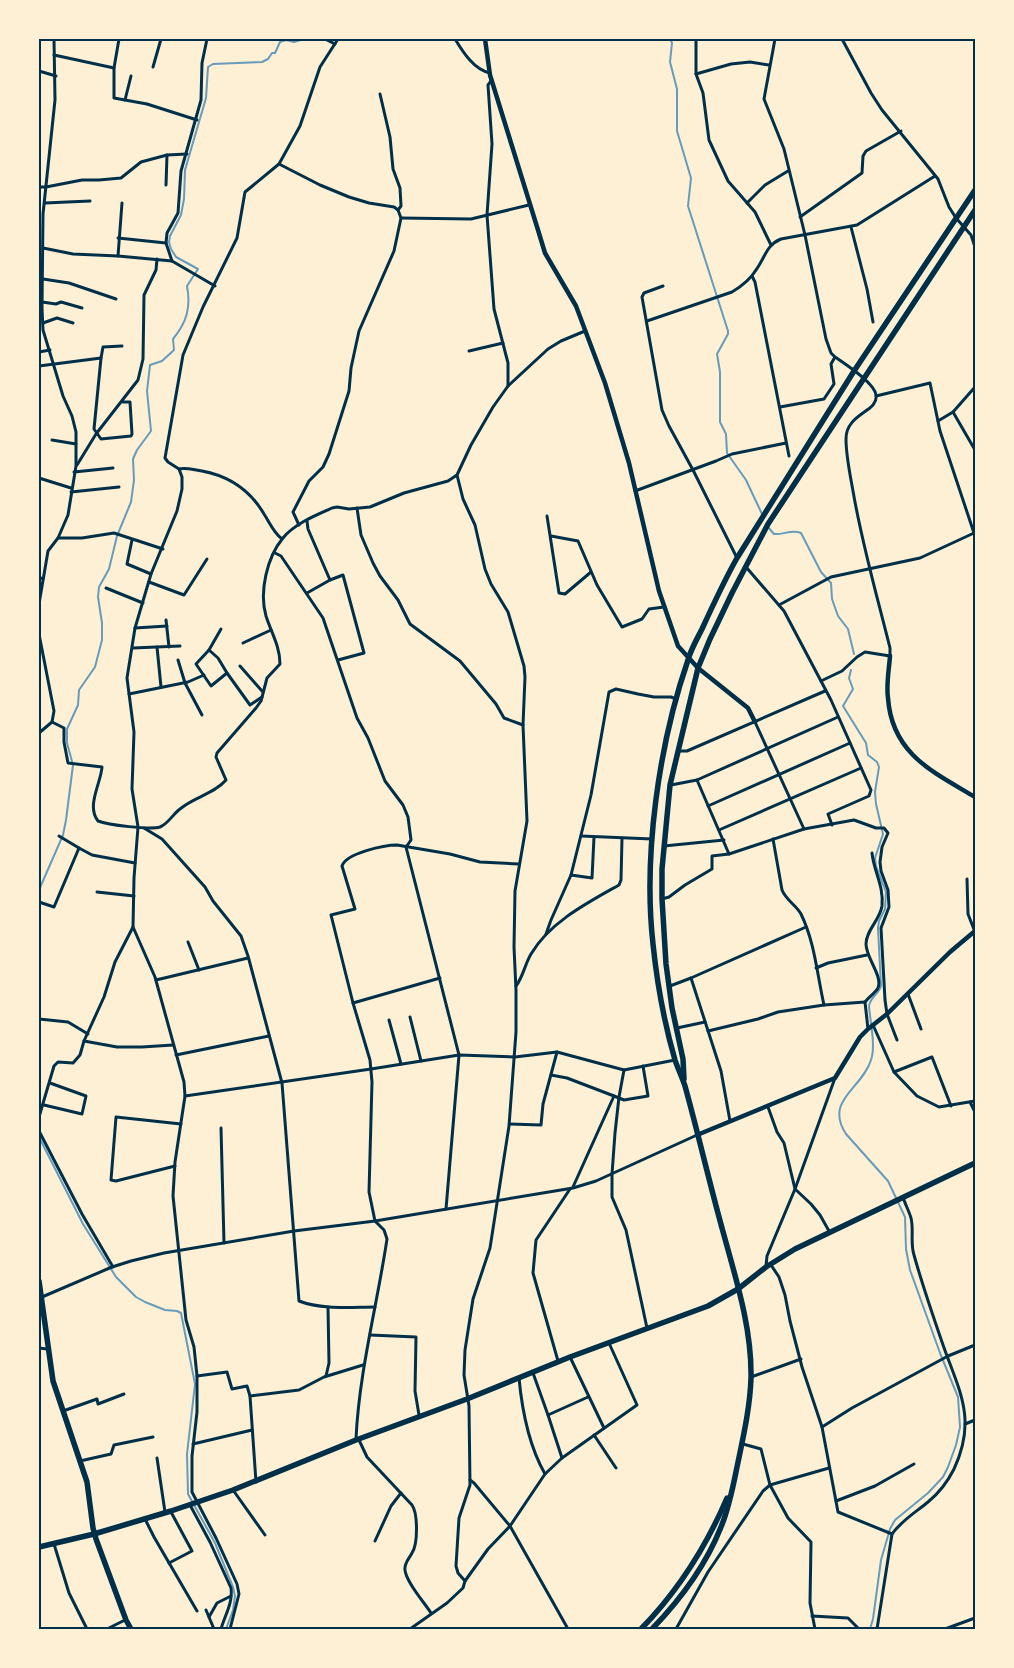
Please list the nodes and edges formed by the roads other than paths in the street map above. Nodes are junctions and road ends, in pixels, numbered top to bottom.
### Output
1 (54, 39) edge
2 (119, 39) edge
3 (160, 39) edge
4 (207, 39) edge
5 (324, 39) edge
6 (338, 39) edge
7 (455, 39) edge
8 (485, 39) edge
9 (696, 39) edge
10 (776, 39) edge
11 (842, 39) edge
12 (335, 44) junction
13 (54, 55) junction
14 (770, 65) junction
15 (153, 67) dead end
16 (114, 68) junction
17 (39, 71) edge
18 (696, 74) junction
19 (56, 76) junction
20 (131, 76) dead end
21 (490, 76) junction
22 (380, 94) dead end
23 (125, 100) junction
24 (197, 120) junction
25 (901, 132) junction
26 (187, 154) junction
27 (167, 155) junction
28 (279, 164) junction
29 (788, 171) junction
30 (935, 176) junction
31 (166, 185) dead end
32 (39, 187) edge
33 (46, 187) junction
34 (975, 190) edge
35 (90, 202) dead end
36 (45, 203) junction
37 (122, 203) dead end
38 (748, 203) junction
39 (529, 205) junction
40 (398, 210) junction
41 (975, 210) edge
42 (487, 215) junction
43 (800, 217) junction
44 (401, 218) junction
45 (956, 218) junction
46 (851, 227) junction
47 (963, 227) junction
48 (805, 235) junction
49 (118, 238) junction
50 (166, 243) junction
51 (771, 245) junction
52 (975, 247) edge
53 (43, 248) junction
54 (39, 254) edge
55 (44, 255) junction
56 (118, 256) junction
57 (157, 259) junction
58 (172, 261) junction
59 (752, 276) junction
60 (43, 279) junction
61 (215, 286) junction
62 (664, 286) dead end
63 (41, 292) edge
64 (116, 298) dead end
65 (42, 302) junction
66 (82, 308) dead end
67 (647, 321) junction
68 (873, 322) dead end
69 (43, 323) junction
70 (73, 323) dead end
71 (41, 328) edge
72 (586, 330) junction
73 (503, 343) junction
74 (122, 346) dead end
75 (50, 350) junction
76 (469, 351) dead end
77 (39, 352) edge
78 (835, 356) junction
79 (101, 358) junction
80 (54, 364) junction
81 (39, 366) edge
82 (854, 371) junction
83 (864, 379) junction
84 (508, 386) junction
85 (975, 387) edge
86 (876, 396) junction
87 (122, 402) junction
88 (780, 407) junction
89 (953, 412) junction
90 (938, 421) junction
91 (96, 434) junction
92 (52, 440) dead end
93 (786, 443) junction
94 (76, 444) junction
95 (975, 450) edge
96 (789, 456) dead end
97 (76, 466) junction
98 (113, 468) dead end
99 (179, 470) junction
100 (693, 470) junction
101 (74, 472) junction
102 (458, 476) junction
103 (39, 478) edge
104 (119, 487) dead end
105 (71, 490) junction
106 (635, 491) junction
107 (357, 508) junction
108 (547, 516) dead end
109 (306, 521) junction
110 (299, 525) junction
111 (975, 533) edge
112 (551, 536) junction
113 (58, 538) junction
114 (282, 539) junction
115 (132, 540) junction
116 (162, 549) junction
117 (274, 553) junction
118 (737, 558) junction
119 (207, 560) dead end
120 (745, 566) junction
121 (870, 570) junction
122 (592, 572) junction
123 (151, 574) junction
124 (39, 577) edge
125 (43, 579) junction
126 (330, 580) junction
127 (149, 582) junction
128 (106, 588) dead end
129 (307, 593) junction
130 (144, 603) junction
131 (39, 604) edge
132 (779, 605) junction
133 (665, 607) junction
134 (166, 620) dead end
135 (167, 626) junction
136 (135, 628) junction
137 (221, 629) dead end
138 (271, 630) junction
139 (39, 634) edge
140 (243, 644) dead end
141 (180, 646) dead end
142 (157, 647) junction
143 (169, 647) junction
144 (133, 648) junction
145 (209, 650) junction
146 (890, 656) junction
147 (688, 658) junction
148 (178, 660) dead end
149 (338, 660) junction
150 (240, 666) dead end
151 (698, 668) junction
152 (227, 673) junction
153 (204, 676) junction
154 (821, 681) junction
155 (185, 682) junction
156 (161, 687) junction
157 (825, 691) junction
158 (263, 692) junction
159 (129, 694) junction
160 (262, 697) junction
161 (677, 700) junction
162 (202, 715) dead end
163 (838, 717) junction
164 (52, 722) junction
165 (755, 722) junction
166 (523, 725) junction
167 (39, 734) edge
168 (850, 743) junction
169 (767, 748) junction
170 (677, 752) junction
171 (861, 768) junction
172 (779, 774) junction
173 (697, 780) junction
174 (670, 785) junction
175 (975, 797) edge
176 (791, 800) junction
177 (708, 806) junction
178 (832, 825) junction
179 (138, 827) junction
180 (143, 827) junction
181 (804, 829) junction
182 (720, 830) junction
183 (59, 836) dead end
184 (582, 836) junction
185 (594, 837) junction
186 (622, 838) junction
187 (652, 839) junction
188 (773, 839) junction
189 (724, 840) junction
190 (664, 846) junction
191 (406, 847) junction
192 (79, 848) junction
193 (872, 853) dead end
194 (729, 854) junction
195 (135, 863) junction
196 (519, 864) junction
197 (572, 875) junction
198 (967, 879) dead end
199 (97, 892) dead end
200 (134, 896) junction
201 (662, 899) junction
202 (39, 902) edge
203 (133, 927) junction
204 (806, 927) junction
205 (975, 932) edge
206 (546, 934) junction
207 (188, 942) dead end
208 (867, 955) junction
209 (248, 958) junction
210 (816, 968) junction
211 (199, 970) junction
212 (440, 978) junction
213 (692, 978) junction
214 (156, 980) junction
215 (516, 986) junction
216 (669, 986) junction
217 (908, 994) junction
218 (865, 1002) junction
219 (353, 1003) junction
220 (824, 1005) junction
221 (887, 1014) junction
222 (410, 1017) dead end
223 (39, 1019) edge
224 (389, 1020) dead end
225 (705, 1022) junction
226 (873, 1026) junction
227 (677, 1028) junction
228 (868, 1029) junction
229 (921, 1029) dead end
230 (708, 1031) junction
231 (88, 1034) junction
232 (268, 1036) junction
233 (84, 1040) junction
234 (897, 1040) dead end
235 (173, 1045) junction
236 (557, 1052) junction
237 (459, 1054) junction
238 (176, 1055) junction
239 (515, 1057) junction
240 (676, 1060) junction
241 (421, 1061) junction
242 (401, 1064) junction
243 (643, 1066) junction
244 (372, 1069) junction
245 (624, 1070) junction
246 (894, 1072) junction
247 (551, 1075) junction
248 (835, 1078) junction
249 (50, 1083) junction
250 (282, 1083) junction
251 (684, 1086) junction
252 (185, 1096) junction
253 (614, 1096) junction
254 (618, 1097) junction
255 (975, 1100) edge
256 (970, 1102) junction
257 (43, 1105) junction
258 (951, 1106) junction
259 (768, 1107) junction
260 (975, 1112) edge
261 (39, 1116) edge
262 (730, 1122) junction
263 (181, 1124) junction
264 (509, 1124) junction
265 (221, 1128) dead end
266 (39, 1131) edge
267 (697, 1135) junction
268 (975, 1163) edge
269 (175, 1166) junction
270 (612, 1174) junction
271 (571, 1188) junction
272 (795, 1189) junction
273 (903, 1197) junction
274 (498, 1201) junction
275 (446, 1209) junction
276 (375, 1221) junction
277 (294, 1231) junction
278 (829, 1232) junction
279 (224, 1243) junction
280 (178, 1251) junction
281 (768, 1266) junction
282 (113, 1267) junction
283 (39, 1281) edge
284 (738, 1289) junction
285 (40, 1297) junction
286 (328, 1306) junction
287 (375, 1307) junction
288 (647, 1328) junction
289 (370, 1335) junction
290 (609, 1342) junction
291 (975, 1346) edge
292 (39, 1348) edge
293 (47, 1349) junction
294 (947, 1356) junction
295 (570, 1357) junction
296 (801, 1359) junction
297 (558, 1361) junction
298 (363, 1365) junction
299 (533, 1372) junction
300 (197, 1376) junction
301 (326, 1376) junction
302 (519, 1377) junction
303 (751, 1377) junction
304 (124, 1394) dead end
305 (250, 1396) junction
306 (588, 1397) junction
307 (467, 1399) junction
308 (62, 1411) junction
309 (419, 1415) junction
310 (548, 1415) junction
311 (975, 1420) edge
312 (965, 1424) junction
313 (822, 1427) junction
314 (604, 1428) junction
315 (252, 1430) junction
316 (594, 1434) junction
317 (153, 1437) dead end
318 (357, 1440) junction
319 (193, 1444) junction
320 (742, 1444) junction
321 (157, 1458) dead end
322 (562, 1458) junction
323 (80, 1461) junction
324 (914, 1464) dead end
325 (616, 1468) dead end
326 (829, 1468) junction
327 (545, 1474) junction
328 (734, 1478) junction
329 (470, 1480) junction
330 (256, 1482) junction
331 (770, 1485) junction
332 (233, 1490) junction
333 (401, 1493) junction
334 (836, 1501) junction
335 (193, 1504) junction
336 (168, 1512) junction
337 (145, 1519) junction
338 (510, 1526) junction
339 (94, 1534) junction
340 (892, 1534) junction
341 (265, 1535) dead end
342 (375, 1541) dead end
343 (53, 1544) junction
344 (39, 1547) edge
345 (170, 1563) junction
346 (465, 1581) junction
347 (232, 1596) junction
348 (206, 1610) dead end
349 (197, 1611) dead end
350 (431, 1613) junction
351 (812, 1616) junction
352 (209, 1618) junction
353 (975, 1618) edge
354 (126, 1620) junction
355 (87, 1629) edge
356 (107, 1629) edge
357 (131, 1629) edge
358 (214, 1629) edge
359 (220, 1629) edge
360 (230, 1629) edge
361 (410, 1629) edge
362 (568, 1629) edge
363 (641, 1629) edge
364 (652, 1629) edge
365 (676, 1629) edge
366 (815, 1629) edge
367 (860, 1629) edge
368 (877, 1629) edge
369 (945, 1629) edge

1 - 13 street
2 - 16 street
3 - 15 street
4 - 24 street
5 - 12 street
6 - 12 street
7 - 21 street
8 - 21 street
9 - 18 street
10 - 14 street
11 - 25 street
12 - 28 street
13 - 16 street
13 - 19 street
14 - 18 street
14 - 29 street
16 - 23 street
17 - 19 street
18 - 38 street
19 - 33 street
20 - 23 street
21 - 39 street
21 - 42 street
22 - 40 street
23 - 24 street
24 - 26 street
25 - 30 street
25 - 43 street
26 - 27 street
26 - 50 street
27 - 31 street
27 - 33 street
28 - 40 street
28 - 61 street
29 - 38 street
29 - 43 street
30 - 45 street
30 - 46 street
32 - 33 street
33 - 36 street
34 - 45 main road
35 - 36 street
36 - 53 street
37 - 49 street
38 - 51 street
39 - 42 street
39 - 72 street
40 - 44 street
41 - 47 main road
42 - 44 street
42 - 73 street
43 - 48 street
44 - 110 street
45 - 47 street
45 - 82 main road
46 - 48 street
46 - 68 street
47 - 52 street
47 - 83 main road
48 - 51 street
48 - 78 street
49 - 50 street
49 - 56 street
50 - 58 street
51 - 59 street
53 - 55 street
53 - 56 street
54 - 55 street
55 - 60 street
56 - 57 street
57 - 58 street
57 - 87 street
58 - 61 street
59 - 67 street
59 - 88 street
60 - 63 street
60 - 64 street
61 - 99 street
62 - 67 street
63 - 65 street
65 - 66 street
65 - 69 street
67 - 100 street
69 - 70 street
69 - 71 street
71 - 75 street
72 - 84 street
72 - 106 street
73 - 76 street
73 - 84 street
74 - 79 street
75 - 77 street
75 - 80 street
78 - 82 street
78 - 88 street
79 - 80 street
79 - 91 street
80 - 81 street
80 - 94 street
82 - 83 street
82 - 118 main road
83 - 86 street
83 - 120 main road
84 - 102 street
85 - 89 street
86 - 90 street
86 - 121 street
87 - 91 street
87 - 91 street
88 - 93 street
89 - 90 street
89 - 95 street
90 - 111 street
91 - 97 street
92 - 94 street
93 - 96 street
93 - 100 street
94 - 97 street
97 - 101 street
98 - 101 street
99 - 114 street
99 - 116 street
100 - 106 street
100 - 118 street
101 - 105 street
102 - 107 street
102 - 166 street
103 - 105 street
104 - 105 street
105 - 113 street
106 - 133 street
107 - 109 street
107 - 166 street
108 - 112 street
109 - 110 street
109 - 126 street
110 - 114 street
111 - 121 street
112 - 122 street
112 - 122 street
113 - 115 street
113 - 125 street
114 - 117 street
115 - 116 street
115 - 123 street
116 - 123 street
117 - 129 street
117 - 138 street
118 - 147 main road
119 - 127 street
120 - 132 street
120 - 151 main road
121 - 132 street
121 - 146 street
122 - 133 street
123 - 127 street
124 - 125 street
125 - 131 street
126 - 129 street
126 - 149 street
127 - 130 street
128 - 130 street
129 - 149 street
130 - 136 street
132 - 154 street
133 - 147 street
134 - 135 street
135 - 136 street
135 - 143 street
136 - 144 street
137 - 145 street
138 - 140 street
138 - 158 street
139 - 164 street
141 - 143 street
142 - 143 street
142 - 144 street
142 - 156 street
144 - 159 street
145 - 152 street
145 - 153 street
146 - 154 street
146 - 175 street
147 - 151 street
147 - 161 main road
148 - 155 street
149 - 191 street
150 - 158 street
151 - 165 street
151 - 170 main road
152 - 153 street
152 - 160 street
153 - 155 street
154 - 157 street
155 - 156 street
155 - 162 street
156 - 159 street
157 - 163 street
157 - 165 street
158 - 160 street
159 - 179 street
160 - 180 street
161 - 184 street
161 - 187 main road
163 - 168 street
163 - 169 street
164 - 167 street
164 - 179 street
165 - 169 street
165 - 170 street
166 - 196 street
168 - 171 street
168 - 172 street
169 - 172 street
169 - 173 street
170 - 174 main road
171 - 176 street
171 - 178 street
172 - 176 street
172 - 177 street
173 - 174 street
173 - 177 street
174 - 190 main road
176 - 181 street
176 - 182 street
177 - 182 street
178 - 181 street
178 - 221 street
179 - 180 street
179 - 195 street
180 - 209 street
181 - 188 street
182 - 189 street
183 - 192 street
184 - 185 street
184 - 197 street
185 - 186 street
185 - 197 street
186 - 187 street
186 - 206 street
187 - 240 main road
188 - 194 street
188 - 204 street
189 - 190 street
189 - 194 street
190 - 201 main road
191 - 196 street
191 - 212 street
191 - 219 street
192 - 195 street
192 - 202 street
193 - 208 street
194 - 201 street
195 - 200 street
196 - 215 street
197 - 206 street
198 - 205 street
199 - 200 street
200 - 203 street
201 - 216 main road
203 - 214 street
203 - 231 street
204 - 210 street
204 - 213 street
205 - 217 street
206 - 215 street
207 - 211 street
208 - 210 street
208 - 218 street
209 - 211 street
209 - 232 street
210 - 220 street
211 - 214 street
212 - 219 street
212 - 237 street
213 - 216 street
213 - 225 street
214 - 235 street
215 - 239 street
216 - 227 main road
217 - 221 street
217 - 229 street
218 - 220 street
218 - 228 street
219 - 244 street
220 - 230 street
221 - 226 street
221 - 234 street
222 - 241 street
223 - 231 street
224 - 242 street
225 - 227 street
225 - 230 street
226 - 228 street
226 - 246 street
227 - 251 main road
228 - 248 street
230 - 262 street
231 - 233 street
232 - 238 street
232 - 250 street
233 - 235 street
233 - 249 street
235 - 238 street
236 - 239 street
236 - 245 street
236 - 247 street
237 - 239 street
237 - 241 street
237 - 275 street
238 - 252 street
239 - 264 street
240 - 243 street
240 - 251 main road
241 - 242 street
242 - 244 street
243 - 245 street
243 - 254 street
244 - 250 street
244 - 276 street
245 - 254 street
246 - 258 street
246 - 258 street
247 - 253 street
247 - 264 street
248 - 259 street
248 - 272 street
249 - 257 street
249 - 257 street
250 - 252 street
250 - 277 street
251 - 267 main road
252 - 263 street
253 - 254 street
253 - 271 street
254 - 270 street
255 - 256 street
256 - 258 street
256 - 260 street
257 - 261 street
259 - 262 street
259 - 272 street
262 - 267 street
263 - 269 street
263 - 269 street
264 - 274 street
265 - 279 street
266 - 282 street
267 - 270 street
267 - 284 main road
268 - 273 main road
269 - 280 street
270 - 271 street
270 - 288 street
271 - 274 street
271 - 297 street
272 - 278 street
272 - 281 street
273 - 278 main road
273 - 294 street
274 - 275 street
274 - 307 street
275 - 276 street
276 - 277 street
276 - 287 street
277 - 279 street
277 - 286 street
278 - 281 main road
279 - 280 street
280 - 282 street
280 - 300 street
281 - 284 main road
281 - 296 street
282 - 285 street
283 - 285 main road
284 - 288 main road
284 - 303 main road
285 - 293 main road
286 - 287 street
286 - 301 street
287 - 289 street
288 - 290 main road
289 - 298 street
289 - 309 street
290 - 295 main road
290 - 314 street
291 - 294 street
292 - 293 street
293 - 308 main road
294 - 312 street
294 - 313 street
295 - 297 main road
295 - 306 street
296 - 303 street
296 - 313 street
297 - 299 main road
298 - 301 street
298 - 318 street
299 - 302 main road
299 - 310 street
300 - 305 street
300 - 319 street
301 - 305 street
302 - 307 main road
302 - 327 street
303 - 320 main road
304 - 308 street
305 - 315 street
306 - 310 street
306 - 314 street
307 - 309 main road
307 - 329 street
308 - 323 main road
309 - 318 main road
310 - 322 street
311 - 312 street
312 - 340 street
313 - 326 street
314 - 316 street
315 - 319 street
315 - 330 street
316 - 322 street
316 - 325 street
317 - 323 street
318 - 330 main road
318 - 333 street
319 - 335 street
320 - 328 main road
320 - 331 street
321 - 336 street
322 - 327 street
323 - 339 main road
324 - 334 street
326 - 331 street
326 - 334 street
327 - 338 street
328 - 363 main road
328 - 364 main road
329 - 338 street
329 - 346 street
330 - 332 main road
331 - 351 street
331 - 365 street
332 - 335 main road
332 - 341 street
333 - 342 street
333 - 350 street
334 - 340 street
335 - 336 main road
335 - 347 street
335 - 360 street
336 - 337 main road
336 - 345 street
337 - 339 main road
337 - 345 street
338 - 346 street
338 - 362 street
339 - 343 main road
339 - 354 main road
340 - 368 street
343 - 344 main road
343 - 355 street
345 - 349 street
346 - 350 street
347 - 352 street
347 - 359 street
348 - 352 street
350 - 361 street
351 - 366 street
351 - 367 street
352 - 358 street
353 - 369 street
354 - 356 street
354 - 357 main road

